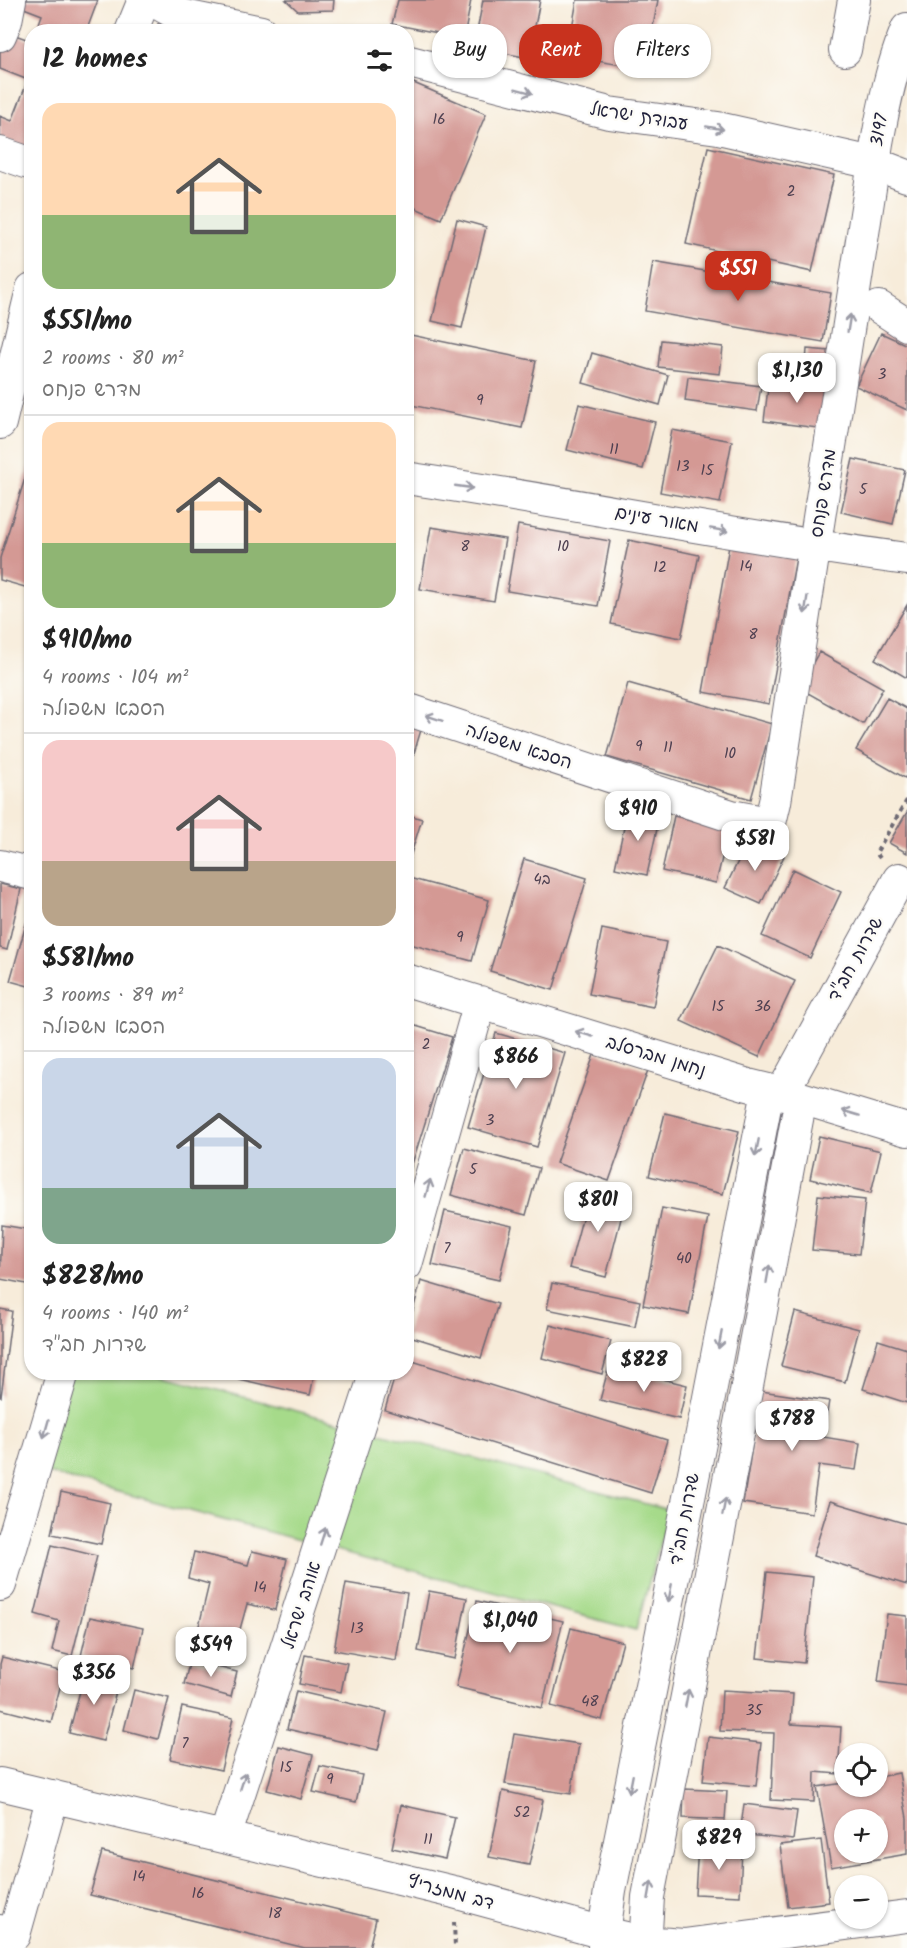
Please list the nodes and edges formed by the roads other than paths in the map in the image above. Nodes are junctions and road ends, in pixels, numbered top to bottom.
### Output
1 (10, 0) edge
2 (144, 0) edge
3 (152, 0) edge
4 (854, 0) edge
5 (134, 24) edge
6 (222, 24) edge
7 (907, 29) edge
8 (0, 34) edge
9 (845, 51) dead end
10 (414, 63) edge
11 (0, 153) edge
12 (24, 161) edge
13 (873, 163) junction
14 (907, 176) edge
15 (879, 307) dead end
16 (907, 325) edge
17 (24, 329) edge
18 (14, 378) edge
19 (0, 423) edge
20 (414, 479) edge
21 (815, 547) junction
22 (907, 559) edge
23 (414, 712) edge
24 (770, 823) joint
25 (0, 866) edge
26 (24, 872) edge
27 (899, 879) road end
28 (414, 982) edge
29 (480, 1002) junction
30 (783, 1094) junction
31 (907, 1130) edge
32 (414, 1237) edge
33 (61, 1380) edge
34 (373, 1380) edge
35 (0, 1585) edge
36 (0, 1784) edge
37 (53, 1796) junction
38 (225, 1837) junction
39 (907, 1916) edge
40 (0, 1931) edge
41 (604, 1941) edge
42 (645, 1945) edge

1 - 8 street
2 - 5 street
3 - 6 street
4 - 9 street
7 - 13 street, 3197
10 -> 13 street, עבודת ישראל
11 - 12 street
13 - 14 street, עבודת ישראל
21 -> 13 street, מדרש פנחס
15 - 16 street
17 - 18 street
18 - 19 street
20 -> 21 street, מאור עינים
21 - 22 street, מאור עינים
21 -> 24 street, מדרש פנחס
24 -> 23 street, הסבא משפולה
25 - 26 street
27 - 30 street, שדרות חב"ד
28 - 29 street, נחמן מברסלב
30 -> 29 street, נחמן מברסלב
32 -> 29 street
31 -> 30 street, נחמן מברסלב
30 -> 41 street, שדרות חב"ד
42 -> 30 street, שדרות חב"ד
33 -> 35 street
38 -> 34 street, אוהב ישראל
36 - 37 street, דב ממזריץ
37 - 38 street, דב ממזריץ
37 - 40 street
38 - 41 street, דב ממזריץ
39 - 42 street, דב ממזריץ
41 - 42 street, דב ממזריץ

